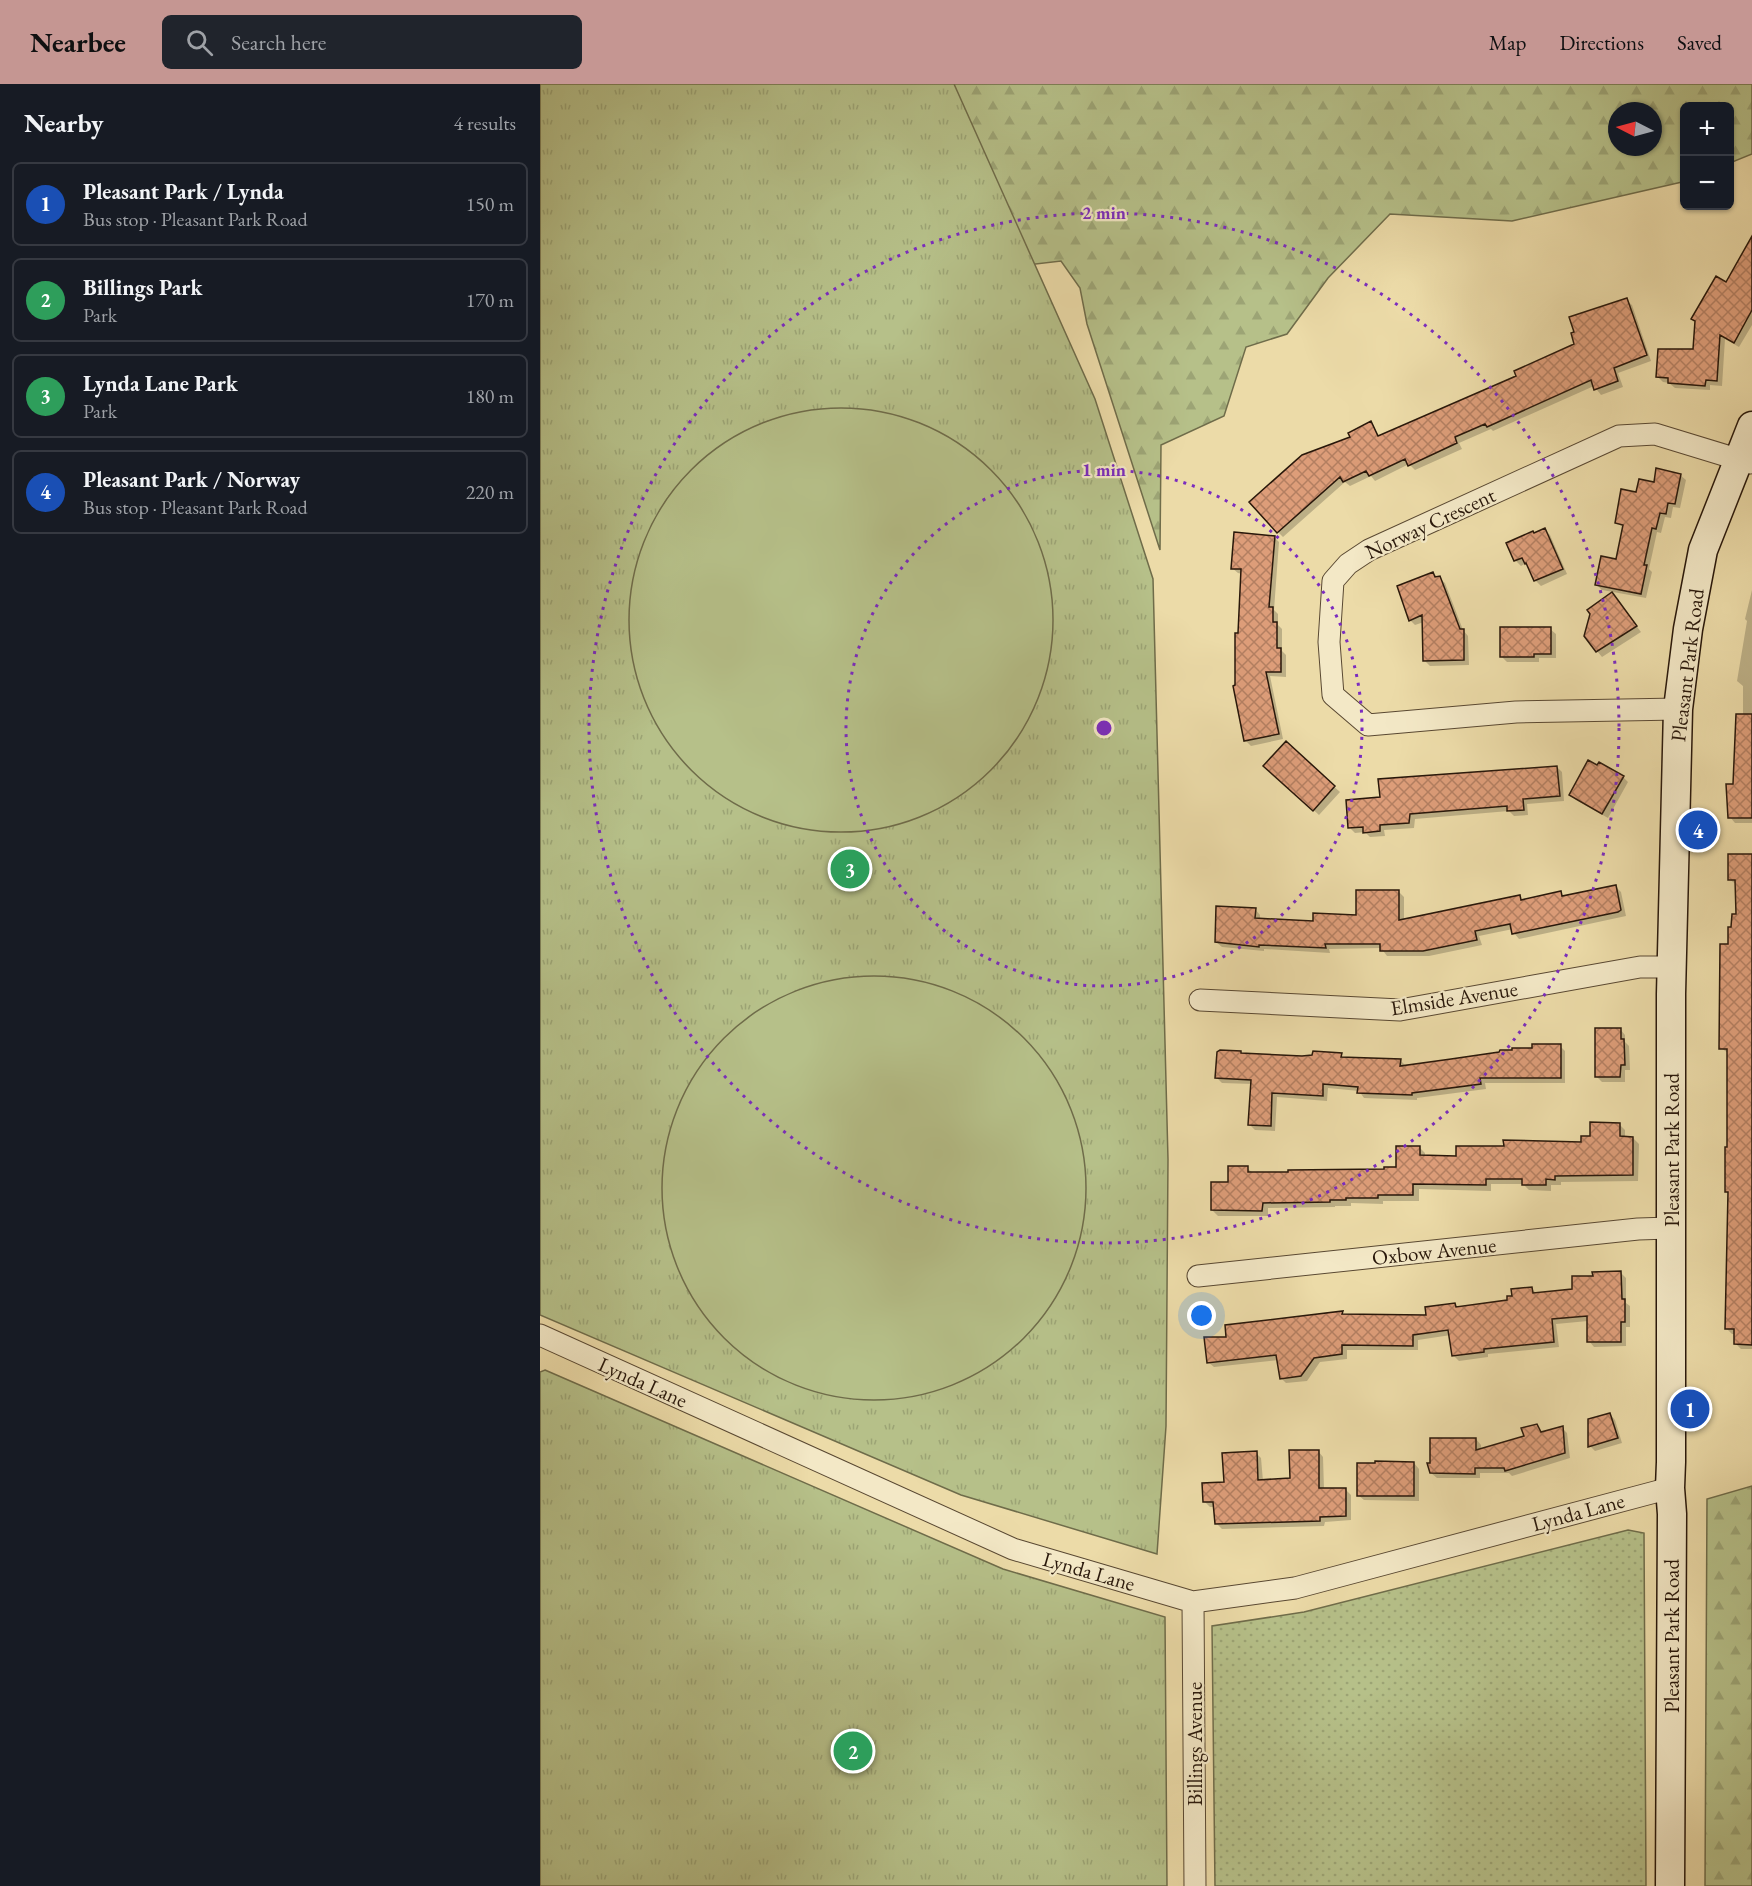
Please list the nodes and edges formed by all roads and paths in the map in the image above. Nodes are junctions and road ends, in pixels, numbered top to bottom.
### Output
1 (1752, 426) edge
2 (1746, 462) edge
3 (1678, 709) junction
4 (1671, 967) junction
5 (1200, 1000) dead end
6 (1670, 1228) junction
7 (1198, 1276) dead end
8 (540, 1335) edge
9 (1670, 1488) junction
10 (1193, 1602) junction
11 (1196, 1886) edge
12 (1670, 1886) edge

1 - 2 street, Pleasant Park Road
2 - 3 street, Pleasant Park Road
2 - 3 street, Norway Crescent
3 - 4 street, Pleasant Park Road
4 - 5 street, Elmside Avenue
4 - 6 street, Pleasant Park Road
6 - 7 street, Oxbow Avenue
6 - 9 street, Pleasant Park Road
8 - 10 street, Lynda Lane
9 - 10 street, Lynda Lane
9 - 12 street, Pleasant Park Road
10 - 11 street, Billings Avenue

